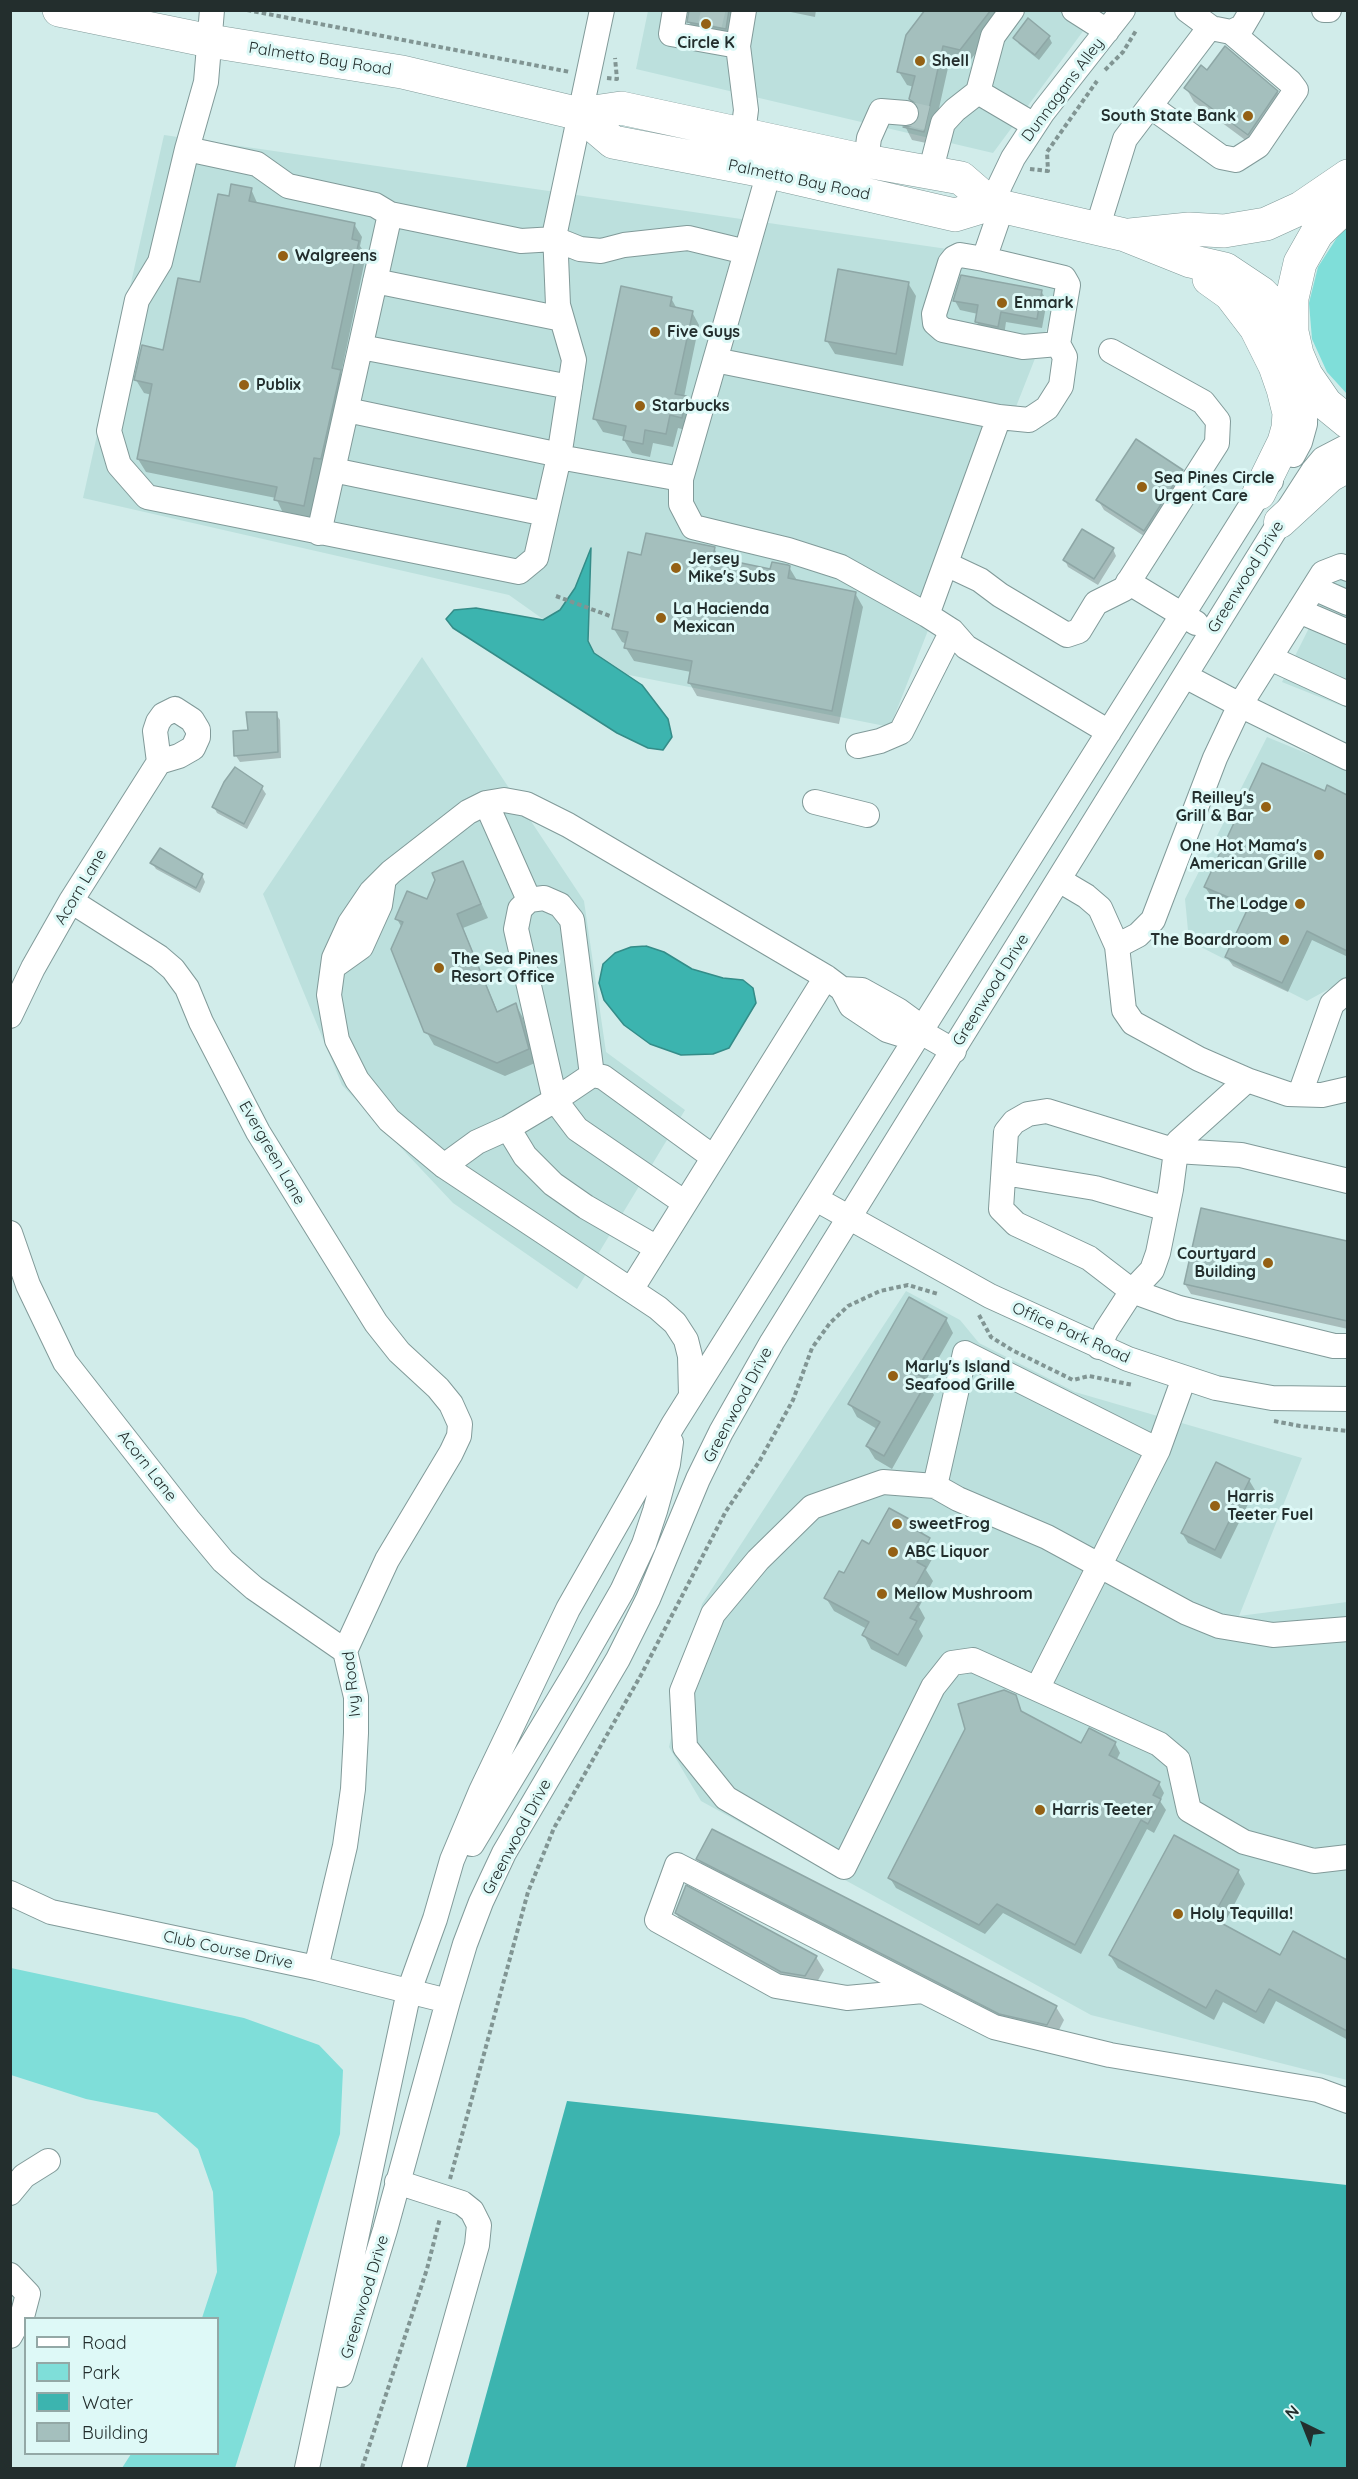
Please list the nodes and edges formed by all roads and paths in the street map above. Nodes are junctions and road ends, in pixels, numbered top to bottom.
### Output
1 (59, 10) edge
2 (247, 10) edge
3 (602, 10) edge
4 (675, 10) edge
5 (1012, 10) edge
6 (1074, 10) edge
7 (1123, 10) edge
8 (1187, 10) edge
9 (1252, 10) edge
10 (1324, 10) edge
11 (1329, 10) edge
12 (740, 16) edge
13 (211, 26) edge
14 (1220, 30) junction
15 (1107, 31) junction
16 (738, 46) junction
17 (617, 50) dead end
18 (588, 76) junction
19 (978, 92) junction
20 (1150, 106) junction
21 (580, 114) junction
22 (925, 118) junction
23 (1034, 124) junction
24 (743, 133) junction
25 (188, 149) junction
26 (866, 161) junction
27 (769, 172) junction
28 (930, 172) junction
29 (1347, 176) edge
30 (997, 205) junction
31 (1344, 206) edge
32 (390, 213) junction
33 (1111, 232) junction
34 (555, 239) junction
35 (746, 252) junction
36 (984, 259) junction
37 (375, 281) junction
38 (562, 318) junction
39 (1292, 332) junction
40 (1058, 344) junction
41 (361, 347) junction
42 (1111, 351) dead end
43 (715, 360) junction
44 (1306, 375) junction
45 (570, 387) junction
46 (347, 410) junction
47 (999, 417) junction
48 (1347, 422) edge
49 (1347, 446) edge
50 (560, 456) junction
51 (1347, 466) edge
52 (333, 470) junction
53 (681, 479) junction
54 (1259, 493) junction
55 (546, 514) junction
56 (1280, 522) junction
57 (319, 533) junction
58 (946, 564) junction
59 (1347, 569) edge
60 (1128, 582) junction
61 (1314, 588) junction
62 (556, 597) dead end
63 (1347, 603) edge
64 (1299, 611) junction
65 (927, 615) junction
66 (1182, 615) junction
67 (610, 616) dead end
68 (952, 631) junction
69 (1347, 632) edge
70 (1212, 633) junction
71 (1270, 658) junction
72 (1185, 676) junction
73 (1347, 694) edge
74 (1240, 705) junction
75 (1109, 732) junction
76 (858, 746) dead end
77 (1347, 758) edge
78 (159, 762) dead end
79 (815, 802) dead end
80 (486, 803) junction
81 (867, 815) dead end
82 (1059, 880) junction
83 (529, 900) junction
84 (71, 901) junction
85 (1117, 946) junction
86 (834, 983) junction
87 (1344, 992) edge
88 (10, 1016) edge
89 (921, 1032) junction
90 (954, 1051) junction
91 (592, 1075) junction
92 (1247, 1080) junction
93 (1347, 1089) edge
94 (1300, 1094) junction
95 (555, 1100) junction
96 (508, 1128) junction
97 (1176, 1151) junction
98 (714, 1157) junction
99 (444, 1166) junction
100 (1004, 1173) junction
101 (1347, 1181) edge
102 (816, 1199) junction
103 (685, 1203) junction
104 (1167, 1209) junction
105 (850, 1218) junction
106 (10, 1233) edge
107 (657, 1248) junction
108 (630, 1290) junction
109 (1132, 1291) junction
110 (940, 1294) dead end
111 (972, 1310) dead end
112 (979, 1315) dead end
113 (1347, 1346) edge
114 (1099, 1347) junction
115 (1185, 1378) junction
116 (691, 1396) junction
117 (1347, 1400) edge
118 (460, 1425) joint
119 (673, 1425) junction
120 (1158, 1450) junction
121 (935, 1486) junction
122 (1101, 1566) junction
123 (1347, 1629) edge
124 (345, 1651) junction
125 (1038, 1688) junction
126 (1347, 1857) edge
127 (10, 1893) edge
128 (435, 1919) junction
129 (316, 1968) junction
130 (409, 1991) junction
131 (923, 1991) junction
132 (448, 2001) junction
133 (1347, 2101) edge
134 (48, 2162) dead end
135 (398, 2182) junction
136 (10, 2193) edge
137 (446, 2196) junction
138 (10, 2275) edge
139 (10, 2336) edge
140 (308, 2462) edge
141 (362, 2469) edge
142 (414, 2469) edge

1 - 13 highway, Palmetto Bay Road
2 - 18 path
3 - 18 street
4 - 16 street
5 - 19 street
6 - 15 street
7 - 15 street, Dunnagans Alley
8 - 14 street
9 - 14 street
10 - 11 street
12 - 16 street
13 - 21 highway, Palmetto Bay Road
13 - 25 street
14 - 20 street
14 - 20 street
15 - 23 street, Dunnagans Alley
16 - 24 street
17 - 18 path
18 - 21 street
19 - 22 street
19 - 23 street
20 - 33 street
21 - 24 highway, Palmetto Bay Road
21 - 27 highway, Palmetto Bay Road
21 - 34 street
22 - 26 street
22 - 28 street
23 - 30 street, Dunnagans Alley
24 - 26 highway, Palmetto Bay Road
25 - 32 street
25 - 57 street
26 - 28 highway, Palmetto Bay Road
27 - 30 highway, Palmetto Bay Road
27 - 35 street
28 - 30 highway, Palmetto Bay Road
29 - 33 highway
30 - 33 highway, Palmetto Bay Road
30 - 36 street, Dunnagans Alley
31 - 33 highway
31 - 39 highway
32 - 34 street
32 - 37 street
33 - 39 highway
33 - 54 highway
34 - 35 street
34 - 38 street
35 - 43 street
36 - 40 street
36 - 40 street
37 - 38 street
37 - 41 street
38 - 45 street
39 - 44 highway
40 - 47 street
41 - 45 street
41 - 46 street
42 - 60 street
43 - 47 street
43 - 53 street
44 - 48 highway
44 - 54 street, Greenwood Drive
45 - 50 street
46 - 50 street
46 - 52 street
47 - 58 street
49 - 56 street, Greenwood Drive
50 - 53 street
50 - 55 street
51 - 56 main road
52 - 55 street
52 - 57 street
53 - 65 street
54 - 66 street, Greenwood Drive
55 - 57 street
56 - 70 street, Greenwood Drive
58 - 60 street
58 - 65 street
59 - 61 street
60 - 66 street
61 - 63 street
61 - 64 street
62 - 67 path
64 - 69 street
64 - 71 street
65 - 68 street
66 - 70 street
66 - 75 street, Greenwood Drive
68 - 75 street
68 - 76 street
70 - 72 street, Greenwood Drive
71 - 73 street
71 - 74 street
72 - 74 street
72 - 82 street, Greenwood Drive
74 - 77 street
74 - 85 street
75 - 89 street, Greenwood Drive
78 - 84 street, Acorn Lane
79 - 81 street
80 - 83 street
80 - 86 street
80 - 99 street
82 - 85 street
82 - 90 street, Greenwood Drive
83 - 91 street
83 - 95 street
84 - 88 street, Acorn Lane
84 - 118 street, Evergreen Lane
85 - 92 street
86 - 89 street
86 - 98 street
87 - 94 street
89 - 90 street
89 - 102 street, Greenwood Drive
90 - 105 street, Greenwood Drive
91 - 95 street
91 - 98 street
92 - 94 street
92 - 97 street
93 - 94 street
95 - 96 street
95 - 103 street
96 - 99 street
96 - 107 street
97 - 100 street
97 - 101 street
97 - 104 street
98 - 103 street
99 - 108 street
100 - 104 street
100 - 109 street
102 - 105 street, Office Park Road
102 - 116 street, Greenwood Drive
103 - 107 street
104 - 109 street
105 - 114 street, Office Park Road
105 - 132 street, Greenwood Drive
106 - 124 street, Acorn Lane
107 - 108 street
108 - 116 street
109 - 113 street
109 - 114 street
110 - 137 path
111 - 112 path
114 - 115 street, Office Park Road
115 - 117 street, Office Park Road
115 - 120 street
116 - 119 street, Greenwood Drive
118 - 124 street, Ivy Road
119 - 128 street, Greenwood Drive
119 - 128 street, Greenwood Drive
120 - 121 street
120 - 122 street
121 - 122 street
121 - 125 street
122 - 123 street
122 - 125 street
124 - 129 street, Ivy Road
125 - 126 street
127 - 129 street, Club Course Drive
128 - 130 street, Greenwood Drive
129 - 130 street, Club Course Drive
130 - 132 street, Club Course Drive
130 - 140 street, Greenwood Drive
131 - 131 street
131 - 133 street
132 - 135 street, Greenwood Drive
134 - 136 street
135 - 137 street
135 - 140 street, Greenwood Drive
137 - 141 path
137 - 142 street
138 - 139 street

